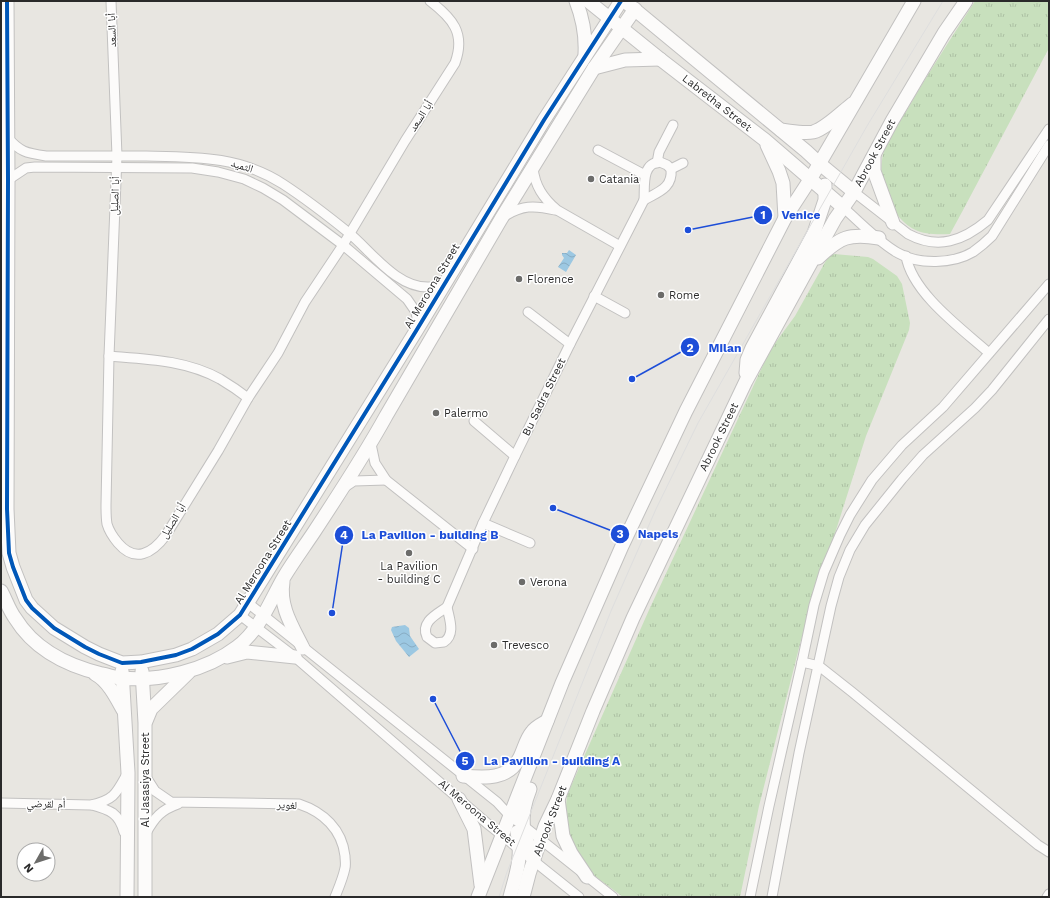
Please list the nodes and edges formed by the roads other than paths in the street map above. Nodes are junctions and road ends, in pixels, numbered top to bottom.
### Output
1 (7, 1) edge
2 (111, 1) edge
3 (430, 1) edge
4 (576, 1) edge
5 (588, 1) edge
6 (622, 1) edge
7 (914, 1) edge
8 (966, 1) edge
9 (635, 9) junction
10 (610, 18) junction
11 (622, 28) junction
12 (585, 54) junction
13 (884, 54) junction
14 (660, 59) junction
15 (594, 68) junction
16 (858, 99) junction
17 (672, 125) dead end
18 (1049, 129) edge
19 (781, 130) junction
20 (7, 137) junction
21 (765, 140) junction
22 (1049, 145) edge
23 (598, 150) dead end
24 (874, 155) junction
25 (117, 156) junction
26 (657, 162) junction
27 (683, 163) dead end
28 (820, 164) junction
29 (116, 167) junction
30 (533, 168) junction
31 (671, 169) junction
32 (833, 174) junction
33 (645, 175) junction
34 (811, 178) junction
35 (8, 180) junction
36 (826, 191) junction
37 (854, 192) junction
38 (644, 200) junction
39 (844, 208) junction
40 (557, 210) junction
41 (785, 218) junction
42 (501, 219) junction
43 (893, 223) junction
44 (350, 234) junction
45 (879, 238) junction
46 (343, 245) junction
47 (620, 246) junction
48 (906, 256) junction
49 (811, 265) junction
50 (444, 283) junction
51 (1049, 284) edge
52 (594, 296) junction
53 (528, 312) dead end
54 (625, 314) dead end
55 (1049, 320) edge
56 (416, 331) junction
57 (570, 344) junction
58 (989, 353) junction
59 (109, 356) junction
60 (746, 381) junction
61 (248, 398) junction
62 (474, 421) dead end
63 (371, 444) junction
64 (515, 456) junction
65 (386, 480) junction
66 (342, 488) junction
67 (483, 523) junction
68 (530, 543) dead end
69 (473, 549) junction
70 (284, 577) junction
71 (1, 591) edge
72 (248, 604) junction
73 (447, 607) dead end
74 (240, 615) junction
75 (263, 616) junction
76 (256, 627) junction
77 (299, 652) junction
78 (218, 660) junction
79 (141, 662) junction
80 (802, 662) junction
81 (122, 663) junction
82 (819, 666) junction
83 (88, 670) junction
84 (192, 670) junction
85 (123, 678) junction
86 (143, 678) junction
87 (562, 683) junction
88 (124, 712) junction
89 (547, 721) junction
90 (145, 723) junction
91 (128, 773) junction
92 (463, 776) junction
93 (146, 777) junction
94 (459, 799) junction
95 (558, 799) junction
96 (182, 803) junction
97 (1, 804) edge
98 (91, 804) junction
99 (510, 816) junction
100 (523, 825) junction
101 (145, 834) junction
102 (503, 835) junction
103 (541, 839) junction
104 (127, 841) junction
105 (520, 848) junction
106 (1049, 852) edge
107 (534, 861) junction
108 (587, 877) junction
109 (480, 892) edge
110 (1049, 894) edge
111 (127, 897) edge
112 (145, 897) edge
113 (335, 897) edge
114 (510, 897) edge
115 (523, 897) edge
116 (579, 897) edge
117 (613, 897) edge
118 (750, 897) edge
119 (772, 897) edge
120 (1047, 897) edge

1 - 20 street, Al Meroona Street
2 - 25 street, أبا السعد
3 - 44 street, أبا السعد
4 - 12 street
5 - 10 street, Labretha Street
6 - 9 street, Labretha Street
6 - 10 street, Al Meroona Street
7 - 13 street
8 - 24 street, Abrook Street
9 - 11 street
9 - 19 street, Labretha Street
10 - 11 street, Labretha Street
10 - 12 street, Al Meroona Street
11 - 14 street, Labretha Street
11 - 15 street
12 - 50 street, Al Meroona Street
13 - 16 street
13 - 32 street
14 - 15 street
14 - 21 street, Labretha Street
15 - 30 street
16 - 19 street
16 - 28 street
17 - 26 street
18 - 43 street
19 - 28 street, Labretha Street
20 - 25 street, الثميد
20 - 35 street, Al Meroona Street
21 - 34 street, Labretha Street
21 - 41 street
22 - 48 street
23 - 33 street
24 - 37 street, Abrook Street
24 - 43 street
25 - 29 street, أبا الصليل
25 - 44 street, الثميد
26 - 31 street
26 - 33 street
27 - 31 street
28 - 32 street, Labretha Street
28 - 34 street
28 - 36 street
29 - 35 street, الثميد
29 - 46 street, الثميد
29 - 59 street, أبا الصليل
30 - 40 street
30 - 42 street
31 - 38 street
32 - 37 street, Labretha Street
32 - 39 street
33 - 38 street, Bu Sadra Street
34 - 36 street, Labretha Street
34 - 41 street
35 - 81 street, Al Meroona Street
36 - 39 street, Labretha Street
36 - 60 street
37 - 39 street, Abrook Street
37 - 43 street
38 - 47 street, Bu Sadra Street
39 - 45 street
39 - 49 street, Abrook Street
40 - 42 street
40 - 47 street
41 - 87 street
42 - 63 street
44 - 46 street, أبا الصليل
44 - 50 street, الثميد
45 - 48 street
45 - 49 street
46 - 56 street, الثميد
46 - 61 street, أبا الصليل
47 - 52 street, Bu Sadra Street
48 - 58 street
49 - 60 street, Abrook Street
50 - 56 street, Al Meroona Street
51 - 58 street
52 - 54 street
52 - 57 street, Bu Sadra Street
53 - 57 street
55 - 82 street
56 - 72 street, Al Meroona Street
57 - 64 street, Bu Sadra Street
58 - 80 street
59 - 61 street
59 - 61 street, أبا الصليل
60 - 95 street, Abrook Street
62 - 64 street
63 - 65 street
63 - 66 street
64 - 67 street, Bu Sadra Street
65 - 66 street
65 - 69 street
66 - 70 street
67 - 68 street
67 - 69 street, Bu Sadra Street
69 - 73 street, Bu Sadra Street
70 - 75 street
70 - 77 street
71 - 83 street
72 - 74 street, Al Meroona Street
72 - 75 street, Al Meroona Street
74 - 76 street, Al Meroona Street
74 - 79 street, Al Meroona Street
75 - 76 street
75 - 77 street, Al Meroona Street
76 - 77 street, Al Meroona Street
76 - 78 street
77 - 78 street
77 - 92 street, Al Meroona Street
77 - 94 street, Al Meroona Street
78 - 84 street
79 - 81 street, Al Meroona Street
79 - 86 street, Al Jasasiya Street
80 - 82 street
80 - 118 street
81 - 85 street, Al Jasasiya Street
82 - 106 street
82 - 119 street
83 - 85 street
83 - 88 street
84 - 86 street
84 - 90 street
85 - 86 street
85 - 88 street, Al Jasasiya Street
86 - 90 street, Al Jasasiya Street
87 - 89 street
87 - 100 street
88 - 91 street, Al Jasasiya Street
89 - 92 street
89 - 99 street
90 - 93 street, Al Jasasiya Street
91 - 98 street, أم لقرضي
91 - 104 street, Al Jasasiya Street
92 - 99 street, Al Meroona Street
93 - 96 street, لغوير
93 - 101 street, Al Jasasiya Street
94 - 102 street, Al Meroona Street
94 - 109 street
95 - 103 street, Abrook Street
95 - 108 street
96 - 101 street, لغوير
96 - 113 street, لغوير
97 - 98 street, أم لقرضي
98 - 104 street, أم لقرضي
99 - 100 street, Al Meroona Street
99 - 102 street
99 - 105 street
100 - 103 street, Al Meroona Street
100 - 107 street
101 - 112 street, Al Jasasiya Street
102 - 105 street, Al Meroona Street
102 - 109 street
103 - 107 street, Abrook Street
103 - 108 street, Al Meroona Street
104 - 111 street, Al Jasasiya Street
105 - 107 street, Al Meroona Street
105 - 114 street
107 - 115 street, Abrook Street
107 - 116 street, Al Meroona Street
108 - 117 street, Al Meroona Street
110 - 120 street

